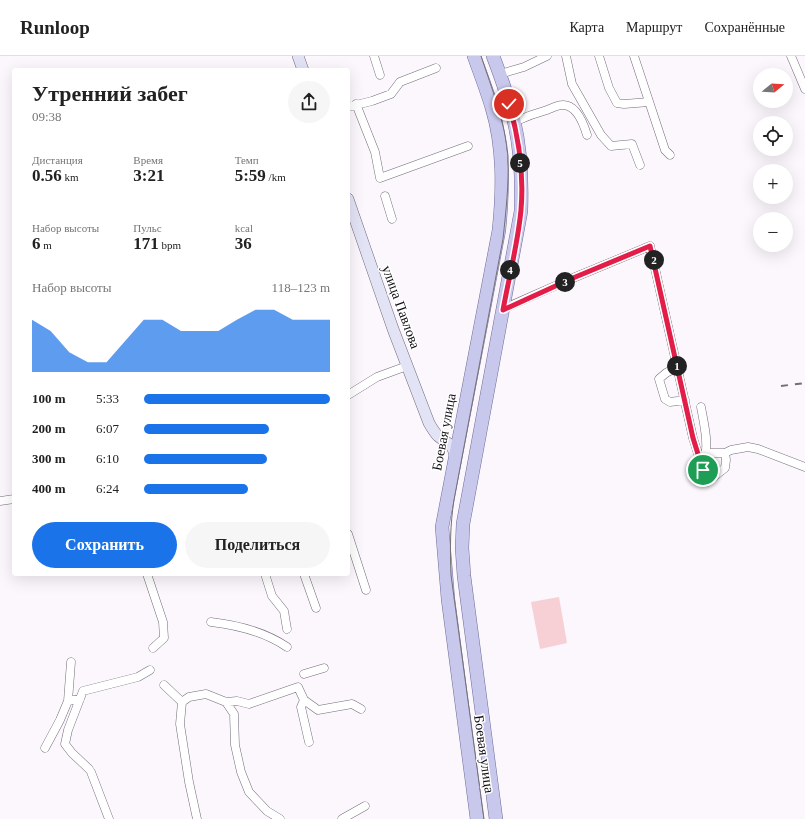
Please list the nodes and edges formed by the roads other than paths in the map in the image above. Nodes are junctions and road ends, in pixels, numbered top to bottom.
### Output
1 (298, 56) edge
2 (374, 56) edge
3 (474, 56) edge
4 (493, 56) edge
5 (547, 56) edge
6 (566, 56) edge
7 (599, 56) edge
8 (634, 56) edge
9 (792, 56) edge
10 (302, 68) edge
11 (436, 68) dead end
12 (500, 74) junction
13 (380, 75) dead end
14 (805, 89) edge
15 (649, 102) junction
16 (356, 104) junction
17 (350, 106) edge
18 (514, 122) junction
19 (587, 135) dead end
20 (468, 146) dead end
21 (670, 155) dead end
22 (640, 165) dead end
23 (385, 196) dead end
24 (350, 206) edge
25 (392, 219) dead end
26 (503, 310) junction
27 (407, 366) junction
28 (678, 367) junction
29 (350, 394) edge
30 (685, 400) junction
31 (701, 407) dead end
32 (429, 423) junction
33 (460, 427) junction
34 (706, 454) junction
35 (725, 454) junction
36 (455, 455) junction
37 (700, 462) junction
38 (805, 467) edge
39 (12, 499) edge
40 (0, 501) edge
41 (350, 540) edge
42 (148, 576) edge
43 (266, 576) edge
44 (305, 576) edge
45 (366, 590) dead end
46 (316, 608) dead end
47 (211, 622) dead end
48 (287, 629) dead end
49 (287, 647) dead end
50 (153, 648) dead end
51 (71, 662) dead end
52 (324, 668) dead end
53 (150, 670) dead end
54 (304, 674) dead end
55 (164, 685) dead end
56 (80, 699) junction
57 (304, 700) junction
58 (68, 701) junction
59 (182, 702) junction
60 (226, 702) junction
61 (361, 709) dead end
62 (309, 742) dead end
63 (45, 748) dead end
64 (365, 806) dead end
65 (109, 819) edge
66 (197, 819) edge
67 (280, 819) edge
68 (342, 819) edge
69 (477, 819) edge
70 (496, 819) edge

1 - 10 street
2 - 13 street
3 - 33 main road, Боевая улица
4 - 12 main road, Боевая улица
5 - 12 street
6 - 22 street
7 - 15 street
8 - 15 street
9 - 14 street
11 - 16 street
12 - 18 main road, Боевая улица
15 - 21 street
16 - 17 street
16 - 20 street
18 - 19 street
18 - 26 main road, Боевая улица
23 - 25 street
24 - 27 street, улица Павлова
26 - 28 street
26 - 70 main road, Боевая улица
27 - 29 street
27 - 32 street, улица Павлова
28 - 30 street
28 - 30 street
30 - 37 street
31 - 34 street
32 - 33 street, улица Павлова
32 - 36 street, улица Павлова
33 - 36 main road, Боевая улица
34 - 35 street
34 - 37 street
35 - 37 street
35 - 38 street
36 - 69 main road, Боевая улица
39 - 40 street
41 - 45 street
42 - 50 street
43 - 48 street
44 - 46 street
47 - 49 street
51 - 58 street
52 - 54 street
53 - 56 street
55 - 59 street
56 - 58 street
56 - 65 street
57 - 60 street
57 - 61 street
57 - 62 street
58 - 63 street
59 - 60 street
59 - 66 street
60 - 67 street
64 - 68 street

